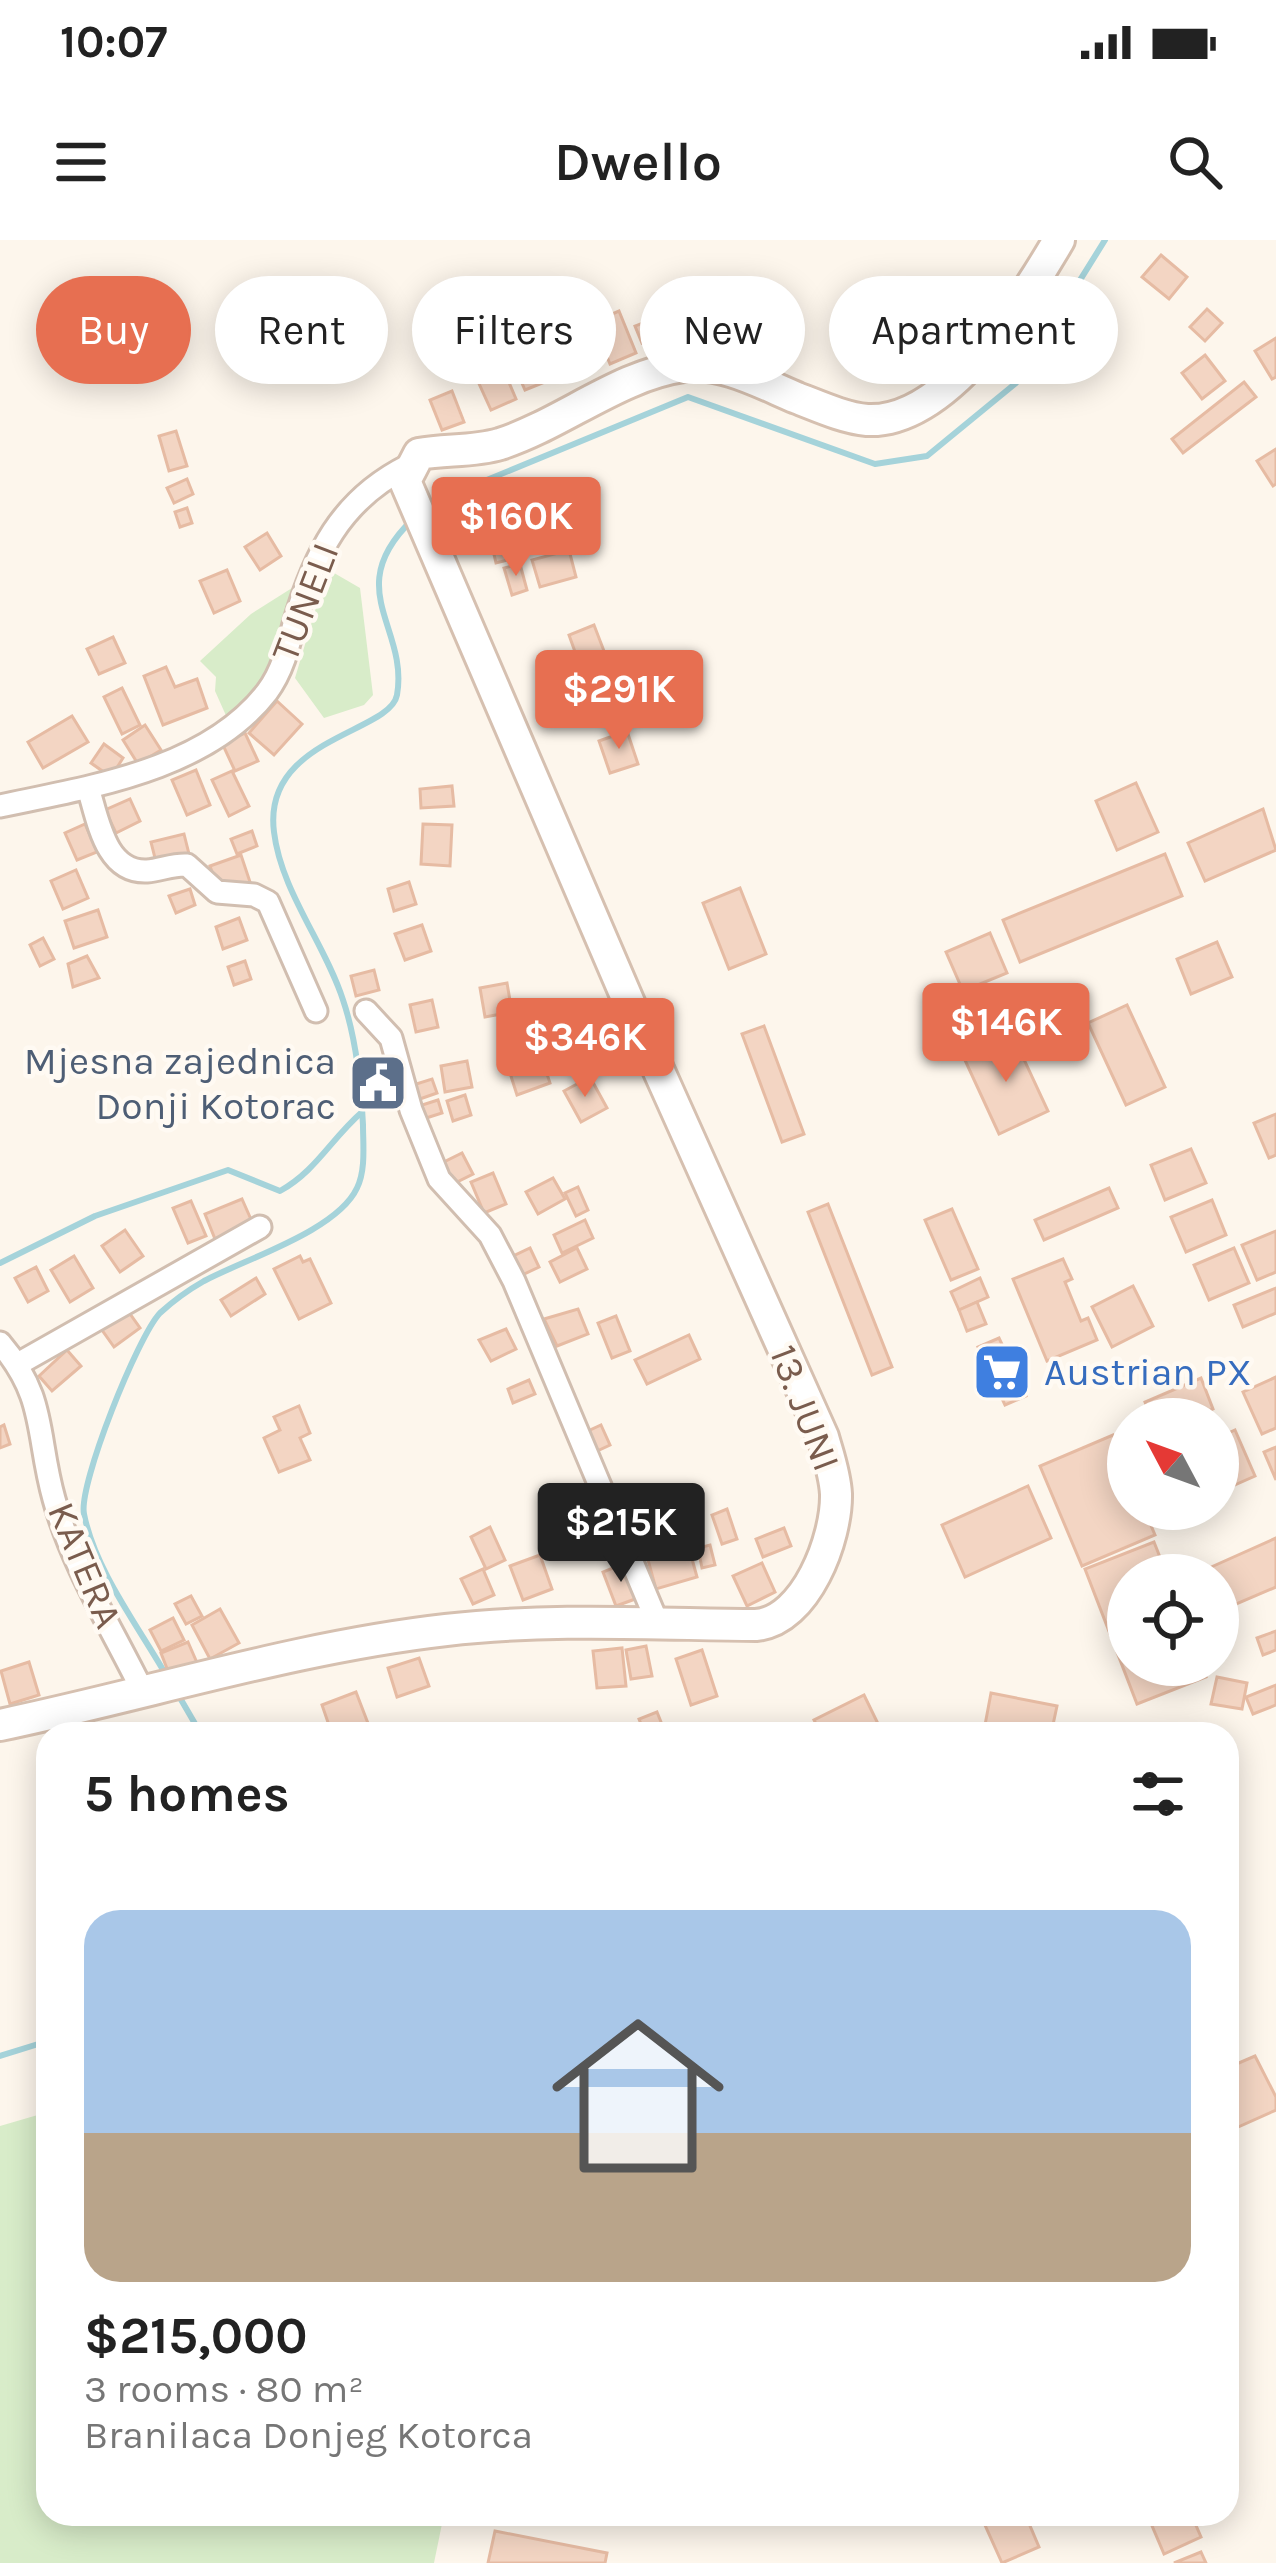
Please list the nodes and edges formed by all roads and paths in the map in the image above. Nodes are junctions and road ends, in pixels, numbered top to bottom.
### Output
1 (1059, 240) edge
2 (407, 480) junction
3 (88, 788) junction
4 (0, 806) edge
5 (316, 1011) dead end
6 (366, 1011) dead end
7 (260, 1227) dead end
8 (0, 1343) edge
9 (18, 1364) junction
10 (658, 1624) junction
11 (166, 1689) junction
12 (0, 1725) edge

1 - 2 street
2 - 3 street, TUNELI
2 - 10 street, 13. JUNI
3 - 4 street, TUNELI
3 - 5 street
6 - 10 street
7 - 9 street
8 - 9 street, KATERA
9 - 11 street, KATERA
10 - 11 street, 13. JUNI
11 - 12 street, 13. JUNI

